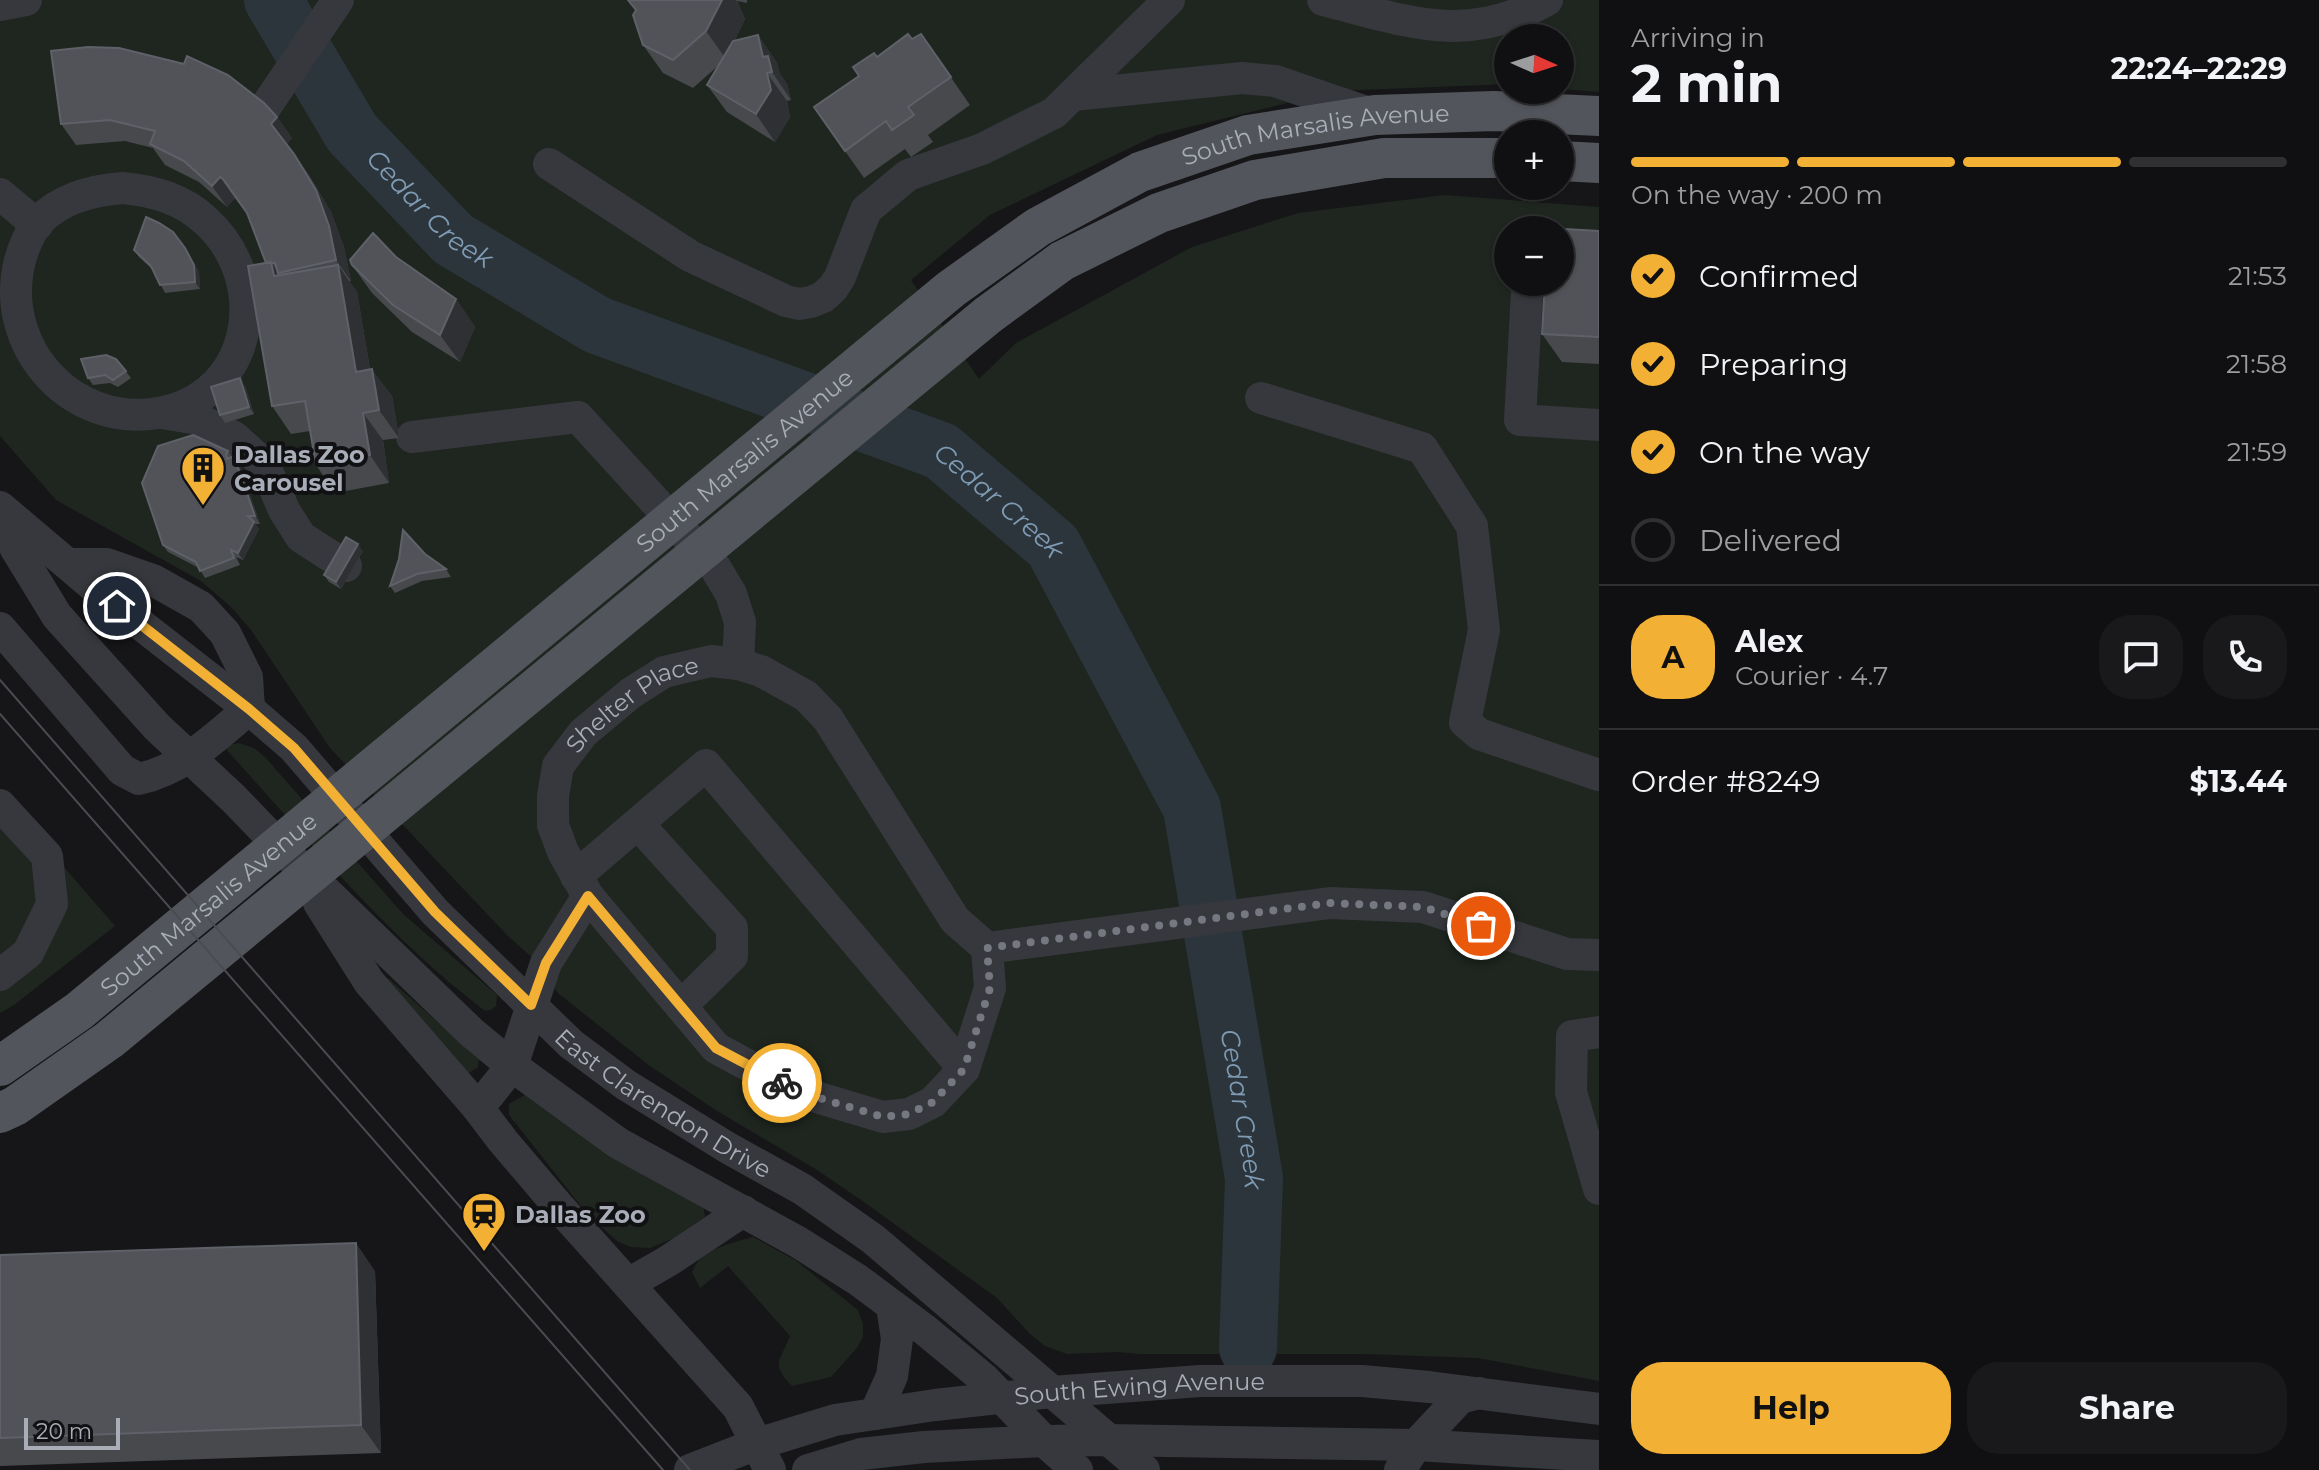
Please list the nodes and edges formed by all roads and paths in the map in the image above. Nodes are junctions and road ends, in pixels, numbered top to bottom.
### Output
1 (26, 0) edge
2 (338, 0) edge
3 (1169, 0) edge
4 (1323, 0) edge
5 (1547, 0) edge
6 (0, 5) edge
7 (1073, 95) junction
8 (1494, 111) junction
9 (262, 112) edge
10 (1375, 115) junction
11 (1599, 116) edge
12 (1495, 120) edge
13 (1494, 157) edge
14 (1574, 162) edge
15 (1599, 163) edge
16 (549, 164) dead end
17 (0, 194) edge
18 (37, 225) junction
19 (1527, 296) edge
20 (1261, 398) dead end
21 (159, 413) junction
22 (1599, 425) edge
23 (412, 437) dead end
24 (0, 507) edge
25 (0, 515) edge
26 (8, 558) edge
27 (68, 564) junction
28 (346, 566) edge
29 (0, 628) edge
30 (738, 664) junction
31 (249, 709) junction
32 (190, 758) junction
33 (1599, 775) edge
34 (0, 805) edge
35 (638, 824) junction
36 (292, 859) junction
37 (582, 886) junction
38 (987, 948) junction
39 (1599, 955) edge
40 (0, 975) edge
41 (531, 1005) junction
42 (681, 1006) junction
43 (1599, 1032) edge
44 (0, 1066) edge
45 (512, 1066) junction
46 (964, 1069) junction
47 (478, 1108) junction
48 (0, 1113) edge
49 (1599, 1189) edge
50 (743, 1211) junction
51 (628, 1284) junction
52 (892, 1306) junction
53 (1052, 1392) junction
54 (1479, 1393) junction
55 (1003, 1398) junction
56 (1599, 1409) edge
57 (875, 1414) junction
58 (1108, 1440) junction
59 (1044, 1441) junction
60 (1599, 1456) edge
61 (764, 1457) edge
62 (1408, 1458) edge
63 (690, 1470) edge
64 (808, 1470) edge
65 (1077, 1470) edge
66 (1144, 1470) edge

1 - 6 street
2 - 9 street
3 - 7 street
4 - 5 street
7 - 10 street
7 - 16 street
8 - 10 main road, South Marsalis Avenue
8 - 11 main road, South Marsalis Avenue
8 - 12 main road
10 - 44 main road, South Marsalis Avenue
13 - 48 main road, South Marsalis Avenue
14 - 15 main road
17 - 18 street
18 - 21 street
18 - 21 street
19 - 22 street
20 - 33 street
21 - 28 street
23 - 30 street
24 - 27 street, East Clarendon Drive
25 - 26 street, East Clarendon Drive
26 - 32 street, East Clarendon Drive
27 - 31 street, East Clarendon Drive
27 - 31 street
29 - 32 street
30 - 37 street, Shelter Place
30 - 38 street, Shelter Place
31 - 32 street
31 - 41 street, East Clarendon Drive
32 - 36 street, East Clarendon Drive
34 - 40 street
35 - 37 street
35 - 42 street
35 - 46 street
36 - 45 street, East Clarendon Drive
36 - 47 street
37 - 41 street
37 - 42 street, Shelter Place
38 - 39 street
38 - 46 street, Shelter Place
41 - 45 street
41 - 53 street, East Clarendon Drive
42 - 46 street, Shelter Place
43 - 49 street
45 - 47 street
45 - 50 street, East Clarendon Drive
47 - 51 street
50 - 51 street
50 - 52 street, East Clarendon Drive
51 - 61 street
52 - 55 street, East Clarendon Drive
52 - 57 street
53 - 54 street, South Ewing Avenue
53 - 55 street, South Ewing Avenue
53 - 58 street, East Clarendon Drive
54 - 56 street, South Ewing Avenue
54 - 62 street
55 - 57 street, South Ewing Avenue
55 - 59 street, East Clarendon Drive
57 - 61 street, South Ewing Avenue
58 - 59 street, South Ewing Avenue
58 - 62 street, South Ewing Avenue
58 - 66 street, East Clarendon Drive
59 - 64 street, South Ewing Avenue
59 - 65 street, East Clarendon Drive
60 - 62 street, South Ewing Avenue
61 - 63 street, South Ewing Avenue

